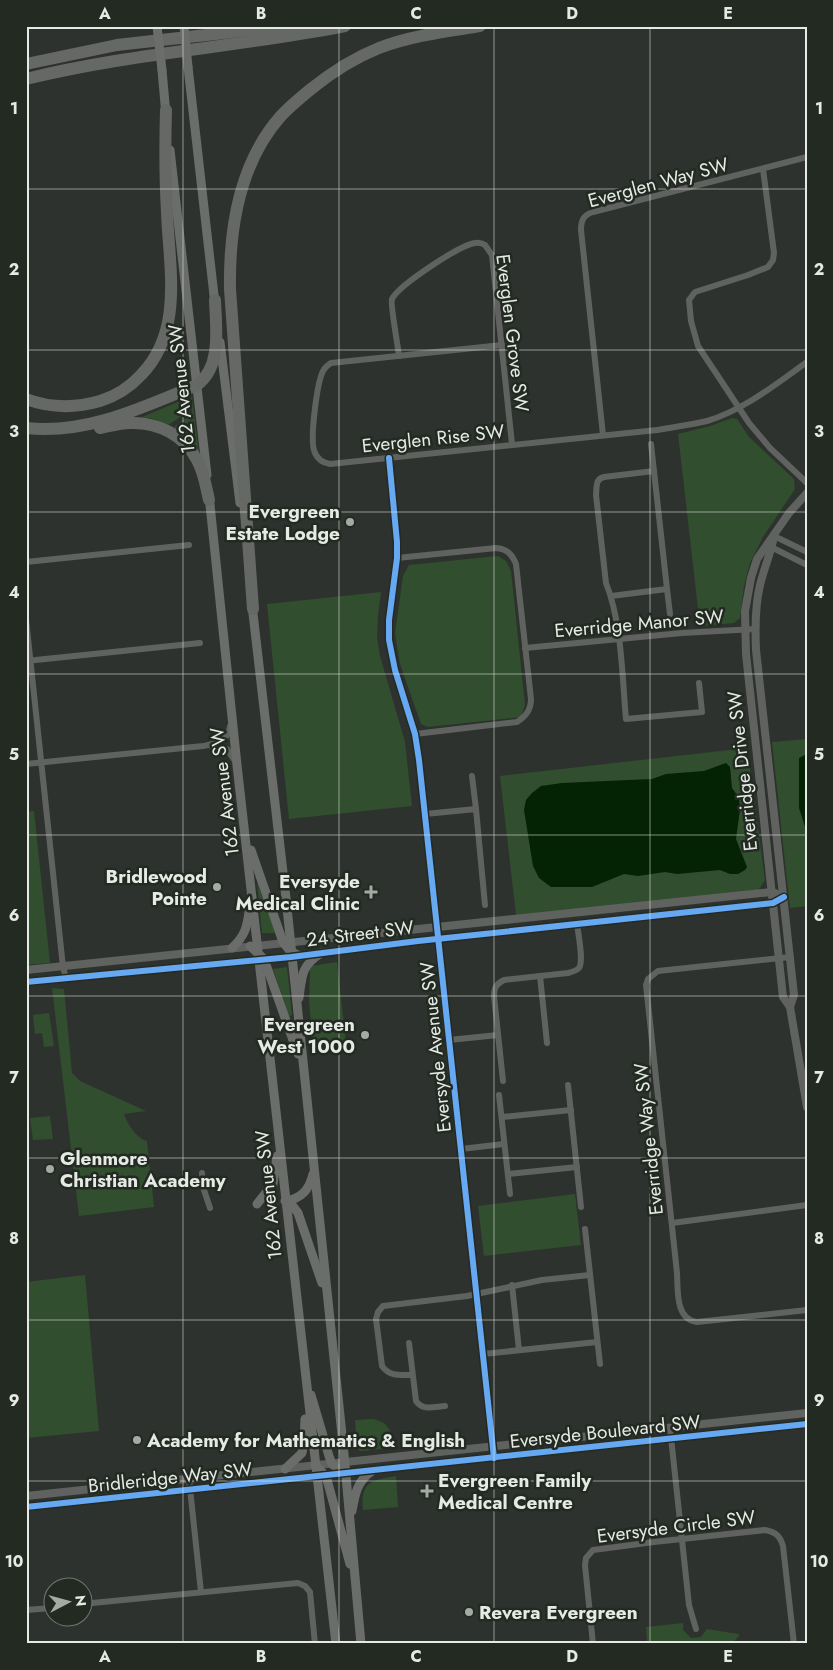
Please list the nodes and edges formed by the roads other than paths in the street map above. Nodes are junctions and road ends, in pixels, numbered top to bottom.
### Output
1 (157, 26) edge
2 (184, 26) edge
3 (286, 26) edge
4 (345, 26) edge
5 (480, 26) edge
6 (116, 45) junction
7 (26, 56) edge
8 (26, 64) edge
9 (26, 79) edge
10 (166, 110) junction
11 (807, 157) edge
12 (764, 169) junction
13 (215, 300) junction
14 (502, 345) junction
15 (399, 356) junction
16 (807, 362) edge
17 (197, 385) junction
18 (26, 398) edge
19 (739, 407) junction
20 (26, 430) edge
21 (603, 435) junction
22 (512, 444) junction
23 (651, 444) dead end
24 (389, 458) junction
25 (654, 471) junction
26 (807, 483) edge
27 (807, 493) edge
28 (209, 500) junction
29 (774, 536) junction
30 (189, 545) dead end
31 (770, 547) junction
32 (807, 552) edge
33 (397, 558) junction
34 (26, 562) edge
35 (807, 565) edge
36 (667, 590) junction
37 (611, 596) junction
38 (252, 609) junction
39 (670, 614) dead end
40 (26, 619) edge
41 (745, 629) junction
42 (755, 629) junction
43 (618, 640) junction
44 (200, 644) dead end
45 (525, 648) junction
46 (28, 661) edge
47 (699, 683) dead end
48 (232, 716) junction
49 (415, 734) junction
50 (766, 744) junction
51 (756, 745) junction
52 (203, 746) junction
53 (41, 763) junction
54 (26, 764) edge
55 (237, 769) junction
56 (472, 776) dead end
57 (476, 809) junction
58 (425, 814) junction
59 (245, 828) junction
60 (772, 892) junction
61 (252, 893) junction
62 (784, 897) junction
63 (773, 903) junction
64 (486, 904) dead end
65 (578, 924) junction
66 (437, 926) junction
67 (438, 939) junction
68 (254, 946) junction
69 (232, 948) junction
70 (291, 950) junction
71 (321, 953) junction
72 (790, 957) junction
73 (261, 958) junction
74 (779, 958) junction
75 (63, 967) junction
76 (26, 970) edge
77 (540, 976) junction
78 (66, 978) junction
79 (26, 982) edge
80 (790, 1007) junction
81 (297, 1013) junction
82 (498, 1035) junction
83 (449, 1040) junction
84 (547, 1043) dead end
85 (304, 1074) junction
86 (503, 1081) dead end
87 (568, 1085) dead end
88 (499, 1095) dead end
89 (807, 1106) edge
90 (571, 1110) junction
91 (502, 1117) junction
92 (279, 1143) junction
93 (504, 1144) junction
94 (461, 1149) junction
95 (577, 1168) junction
96 (314, 1171) junction
97 (202, 1173) dead end
98 (508, 1174) junction
99 (510, 1194) dead end
100 (285, 1201) junction
101 (257, 1204) dead end
102 (807, 1204) edge
103 (581, 1207) dead end
104 (210, 1208) dead end
105 (672, 1223) junction
106 (585, 1228) dead end
107 (590, 1275) junction
108 (512, 1285) junction
109 (476, 1293) junction
110 (328, 1300) junction
111 (807, 1310) edge
112 (597, 1342) junction
113 (408, 1343) dead end
114 (519, 1350) junction
115 (483, 1354) junction
116 (600, 1364) dead end
117 (304, 1371) junction
118 (412, 1375) junction
119 (306, 1391) junction
120 (445, 1406) dead end
121 (807, 1413) edge
122 (807, 1424) edge
123 (670, 1428) junction
124 (671, 1439) junction
125 (493, 1447) junction
126 (494, 1458) junction
127 (345, 1462) junction
128 (332, 1464) junction
129 (316, 1465) junction
130 (285, 1469) junction
131 (372, 1471) junction
132 (346, 1474) junction
133 (321, 1476) junction
134 (189, 1479) junction
135 (97, 1488) junction
136 (190, 1490) junction
137 (26, 1496) edge
138 (98, 1500) junction
139 (26, 1508) edge
140 (350, 1523) junction
141 (682, 1539) junction
142 (356, 1588) junction
143 (201, 1592) junction
144 (92, 1603) edge
145 (42, 1609) edge
146 (26, 1610) edge
147 (696, 1629) dead end
148 (315, 1644) edge
149 (336, 1644) edge
150 (361, 1644) edge
151 (593, 1644) edge
152 (794, 1644) edge

1 - 10 main road, 162 Avenue SW, bridge
2 - 13 main road, bridge
3 - 6 highway
4 - 9 highway
5 - 38 highway
6 - 7 highway
6 - 8 highway
10 - 17 main road, 162 Avenue SW
10 - 18 highway
11 - 12 street, Everglen Way SW
12 - 19 street
12 - 21 street, Everglen Way SW
13 - 17 highway
13 - 38 main road
14 - 15 street, Everglen Rise SW
14 - 15 street, Everglen Grove SW
14 - 22 street, Everglen Grove SW
15 - 24 street, Everglen Rise SW
16 - 19 street, Everglen Rise SW
17 - 20 highway
17 - 28 main road, 162 Avenue SW
19 - 21 street, Everglen Rise SW
19 - 26 street
20 - 28 highway
21 - 22 street, Everglen Rise SW
22 - 24 street, Everglen Rise SW
23 - 25 street
24 - 33 street, Eversyde Avenue SW
25 - 36 street
25 - 37 street
27 - 29 street, Everridge Drive SW
28 - 48 main road, 162 Avenue SW
29 - 31 street, Everridge Drive SW
29 - 32 street
30 - 34 street
31 - 35 street
31 - 41 street, Everridge Drive SW
31 - 42 street, Everridge Drive SW
33 - 45 street
33 - 49 street, Eversyde Avenue SW
36 - 37 street
36 - 39 street
37 - 43 street
38 - 70 main road
40 - 46 street
41 - 42 street, Everridge Manor SW
41 - 43 street, Everridge Manor SW
41 - 51 street, Everridge Drive SW
42 - 50 street, Everridge Drive SW
43 - 45 street, Everridge Manor SW
43 - 47 street
44 - 46 street
45 - 49 street
46 - 53 street
48 - 52 street
48 - 55 main road, 162 Avenue SW
49 - 58 street, Eversyde Avenue SW
50 - 51 street
50 - 62 street, Everridge Drive SW
51 - 60 street, Everridge Drive SW
52 - 53 street
52 - 55 street
53 - 54 street
53 - 75 street
55 - 59 main road, 162 Avenue SW
56 - 57 street
57 - 58 street
57 - 64 street
58 - 66 street, Eversyde Avenue SW
59 - 61 main road, 162 Avenue SW
59 - 70 main road
60 - 62 street, 24 Street SW
60 - 63 street, Everridge Drive SW
60 - 66 street, 24 Street SW
61 - 68 main road, 162 Avenue SW
61 - 69 main road
62 - 63 street, 24 Street SW
62 - 72 street, Everridge Drive SW
63 - 65 street, 24 Street SW
63 - 74 street, Everridge Drive SW
65 - 67 street, 24 Street SW
65 - 77 street
66 - 67 street, Eversyde Avenue SW
66 - 70 street, 24 Street SW
67 - 71 street, 24 Street SW
67 - 83 street, Eversyde Avenue SW
68 - 69 street, 24 Street SW
68 - 70 street, 24 Street SW
68 - 73 main road, 162 Avenue SW
69 - 75 street, 24 Street SW
70 - 71 street, 24 Street SW
70 - 73 street, 24 Street SW
70 - 81 main road
71 - 81 main road
72 - 74 street, Everridge Way SW
72 - 80 street, Everridge Drive SW
73 - 78 street, 24 Street SW
73 - 85 main road
73 - 92 main road, 162 Avenue SW
74 - 80 street, Everridge Drive SW
74 - 105 street, Everridge Way SW
75 - 76 street, 24 Street SW
75 - 78 street
77 - 82 street
77 - 84 street
78 - 79 street, 24 Street SW
80 - 89 street, Everridge Drive SW
81 - 85 main road
82 - 83 street
82 - 86 street
83 - 94 street, Eversyde Avenue SW
85 - 96 main road
87 - 90 street
88 - 91 street
90 - 91 street
90 - 95 street
91 - 93 street
92 - 100 main road, 162 Avenue SW
92 - 101 main road
93 - 94 street
93 - 98 street
94 - 109 street, Eversyde Avenue SW
95 - 98 street
95 - 103 street
96 - 100 main road
96 - 110 main road
97 - 104 street
98 - 99 street
100 - 110 main road
100 - 117 main road, 162 Avenue SW
102 - 105 street
105 - 111 street, Everridge Way SW
106 - 107 street
107 - 108 street
107 - 112 street
108 - 109 street
108 - 114 street
109 - 115 street, Eversyde Avenue SW
109 - 118 street
110 - 127 main road
112 - 114 street
112 - 116 street
113 - 118 street
114 - 115 street
115 - 125 street, Eversyde Avenue SW
117 - 119 main road, 162 Avenue SW
117 - 128 main road
118 - 120 street
119 - 129 main road, 162 Avenue SW
119 - 130 main road
121 - 123 street, Eversyde Boulevard SW
122 - 124 street, Eversyde Boulevard SW
123 - 124 street
123 - 125 street, Eversyde Boulevard SW
124 - 126 street, Eversyde Boulevard SW
124 - 141 street
125 - 126 street, Eversyde Avenue SW
125 - 127 street, Eversyde Boulevard SW
126 - 131 street, Eversyde Boulevard SW
127 - 128 street, Bridleridge Way SW
127 - 132 main road
128 - 129 street, Bridleridge Way SW
128 - 132 main road
129 - 130 street, Bridleridge Way SW
129 - 133 main road
130 - 134 street, Bridleridge Way SW
131 - 132 street, Eversyde Boulevard SW
131 - 140 main road
132 - 133 street, Eversyde Boulevard SW
132 - 140 main road
133 - 136 street, Bridleridge Way SW
133 - 142 main road
133 - 149 main road
134 - 135 street, Bridleridge Way SW
134 - 136 street
135 - 137 street, Bridleridge Way SW
135 - 138 street
136 - 138 street, Bridleridge Way SW
136 - 143 street
138 - 139 street, Bridleridge Way SW
140 - 142 main road
141 - 147 street
141 - 151 street, Eversyde Circle SW
141 - 152 street, Eversyde Circle SW
142 - 150 main road
143 - 144 street
143 - 148 street
145 - 146 street

